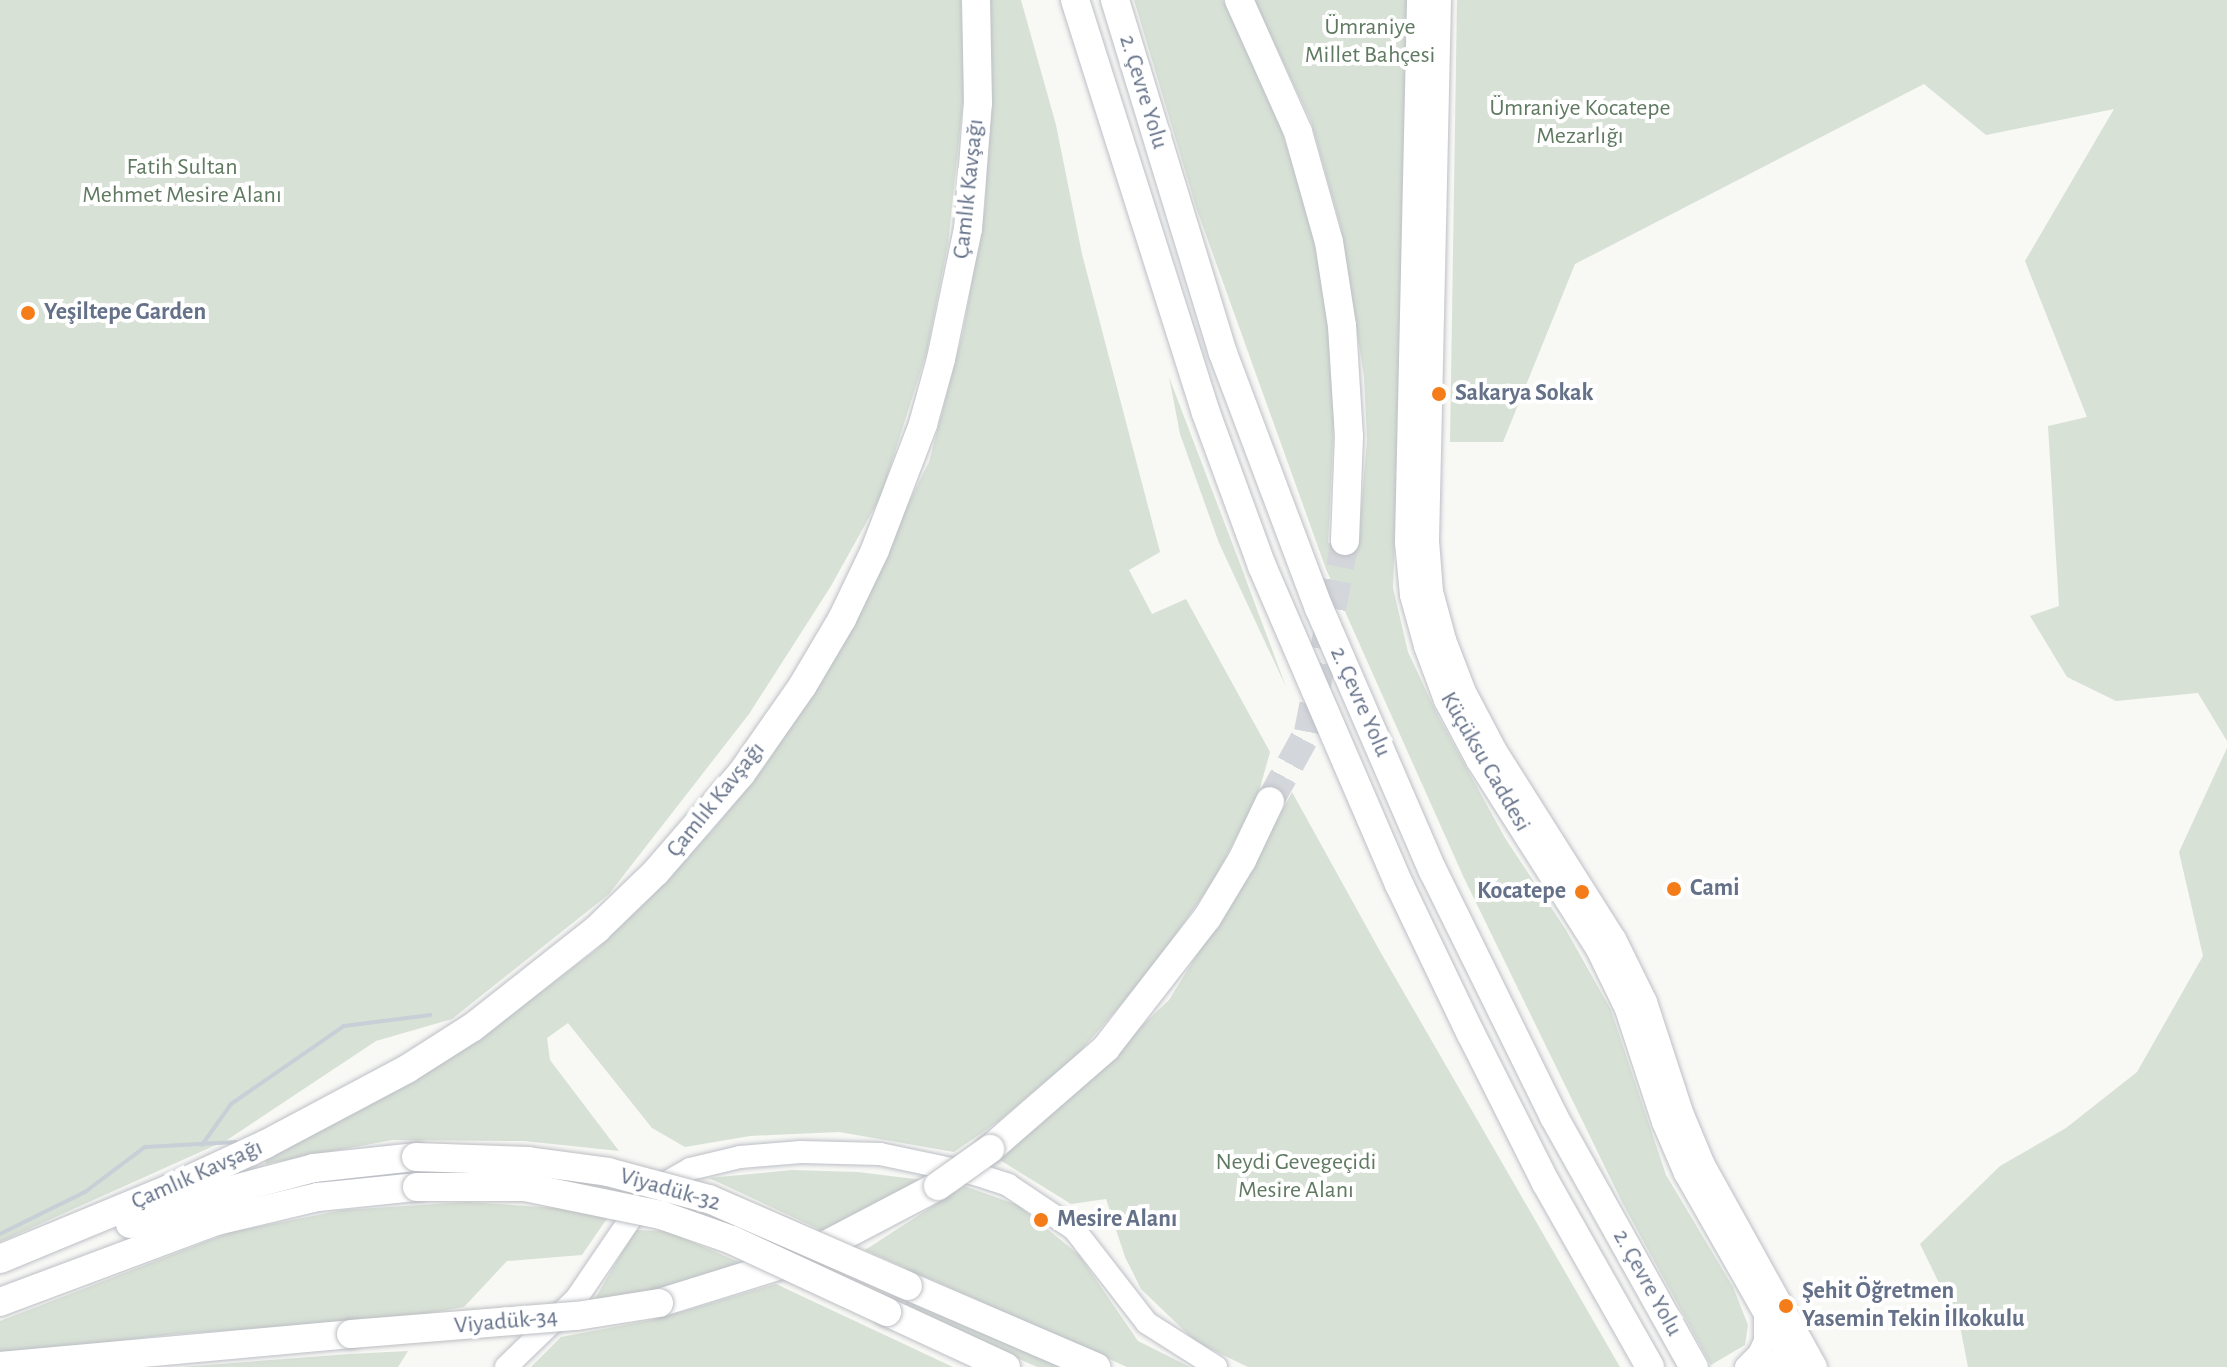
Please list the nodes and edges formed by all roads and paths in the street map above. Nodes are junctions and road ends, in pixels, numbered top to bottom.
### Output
1 (976, 0) edge
2 (1075, 0) edge
3 (1115, 0) edge
4 (1239, 0) edge
5 (1419, 0) edge
6 (1439, 0) edge
7 (1419, 458) junction
8 (1345, 541) tunnel mouth
9 (1270, 801) tunnel mouth
10 (1668, 1104) junction
11 (416, 1157) joint
12 (417, 1187) joint
13 (0, 1259) edge
14 (0, 1270) edge
15 (0, 1302) edge
16 (1765, 1314) junction
17 (1797, 1352) edge
18 (0, 1366) edge
19 (506, 1367) edge
20 (1006, 1367) edge
21 (1096, 1367) edge
22 (1216, 1367) edge
23 (1650, 1367) edge
24 (1694, 1367) edge
25 (1746, 1367) edge
26 (1755, 1367) edge
27 (1766, 1367) edge

1 - 13 highway, Çamlık Kavşağı
2 - 23 highway, 2. Çevre Yolu
3 - 24 highway, 2. Çevre Yolu
4 - 8 highway
5 - 7 main road, Küçüksu Caddesi
6 - 7 main road, Küçüksu Caddesi
7 - 10 main road, Küçüksu Caddesi
9 - 18 highway, Viyadük-34, bridge
10 - 16 main road, Küçüksu Caddesi
10 - 17 main road, Küçüksu Caddesi
11 - 14 highway, Çamlık Kavşağı
11 - 21 highway, Viyadük-32, bridge
12 - 15 highway, Çamlık Kavşağı
12 - 20 highway, Viyadük-32, bridge
16 - 17 main road, Küçüksu Caddesi
16 - 25 main road
17 - 26 main road
17 - 27 main road
19 - 22 main road

